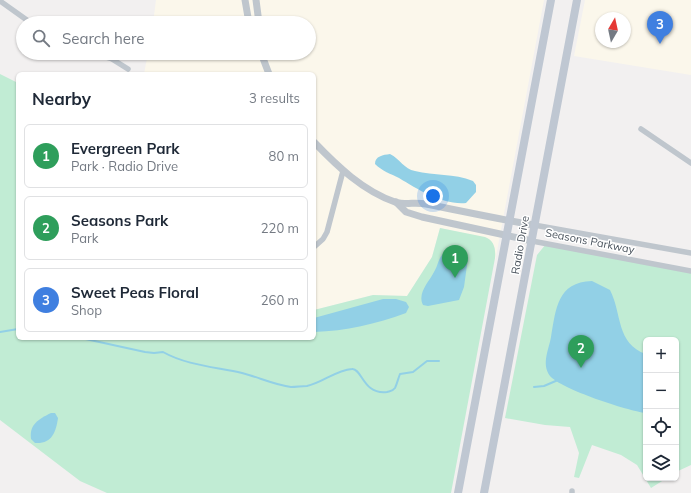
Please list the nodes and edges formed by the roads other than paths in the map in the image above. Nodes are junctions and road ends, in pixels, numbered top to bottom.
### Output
1 (245, 0) edge
2 (256, 0) edge
3 (551, 0) edge
4 (577, 0) edge
5 (0, 1) edge
6 (21, 16) edge
7 (248, 16) edge
8 (258, 16) edge
9 (113, 60) edge
10 (264, 60) edge
11 (128, 70) dead end
12 (268, 72) edge
13 (641, 129) dead end
14 (316, 144) edge
15 (691, 163) edge
16 (343, 171) junction
17 (396, 202) junction
18 (510, 221) junction
19 (534, 225) junction
20 (507, 235) junction
21 (532, 240) junction
22 (316, 245) edge
23 (691, 253) edge
24 (691, 271) edge
25 (458, 493) edge
26 (484, 493) edge

1 - 7 street
2 - 8 street
3 - 18 main road, Radio Drive
4 - 19 main road, Radio Drive
5 - 6 street
9 - 11 street
10 - 12 street
13 - 15 street
14 - 16 street, Seasons Parkway
16 - 17 street, Seasons Parkway
16 - 22 street
17 - 18 street, Seasons Parkway
17 - 20 street, Seasons Parkway
18 - 19 street, Seasons Parkway
18 - 20 main road, Radio Drive
19 - 21 main road, Radio Drive
19 - 23 street, Seasons Parkway
20 - 21 street, Seasons Parkway
20 - 25 main road, Radio Drive
21 - 24 street, Seasons Parkway
21 - 26 main road, Radio Drive

